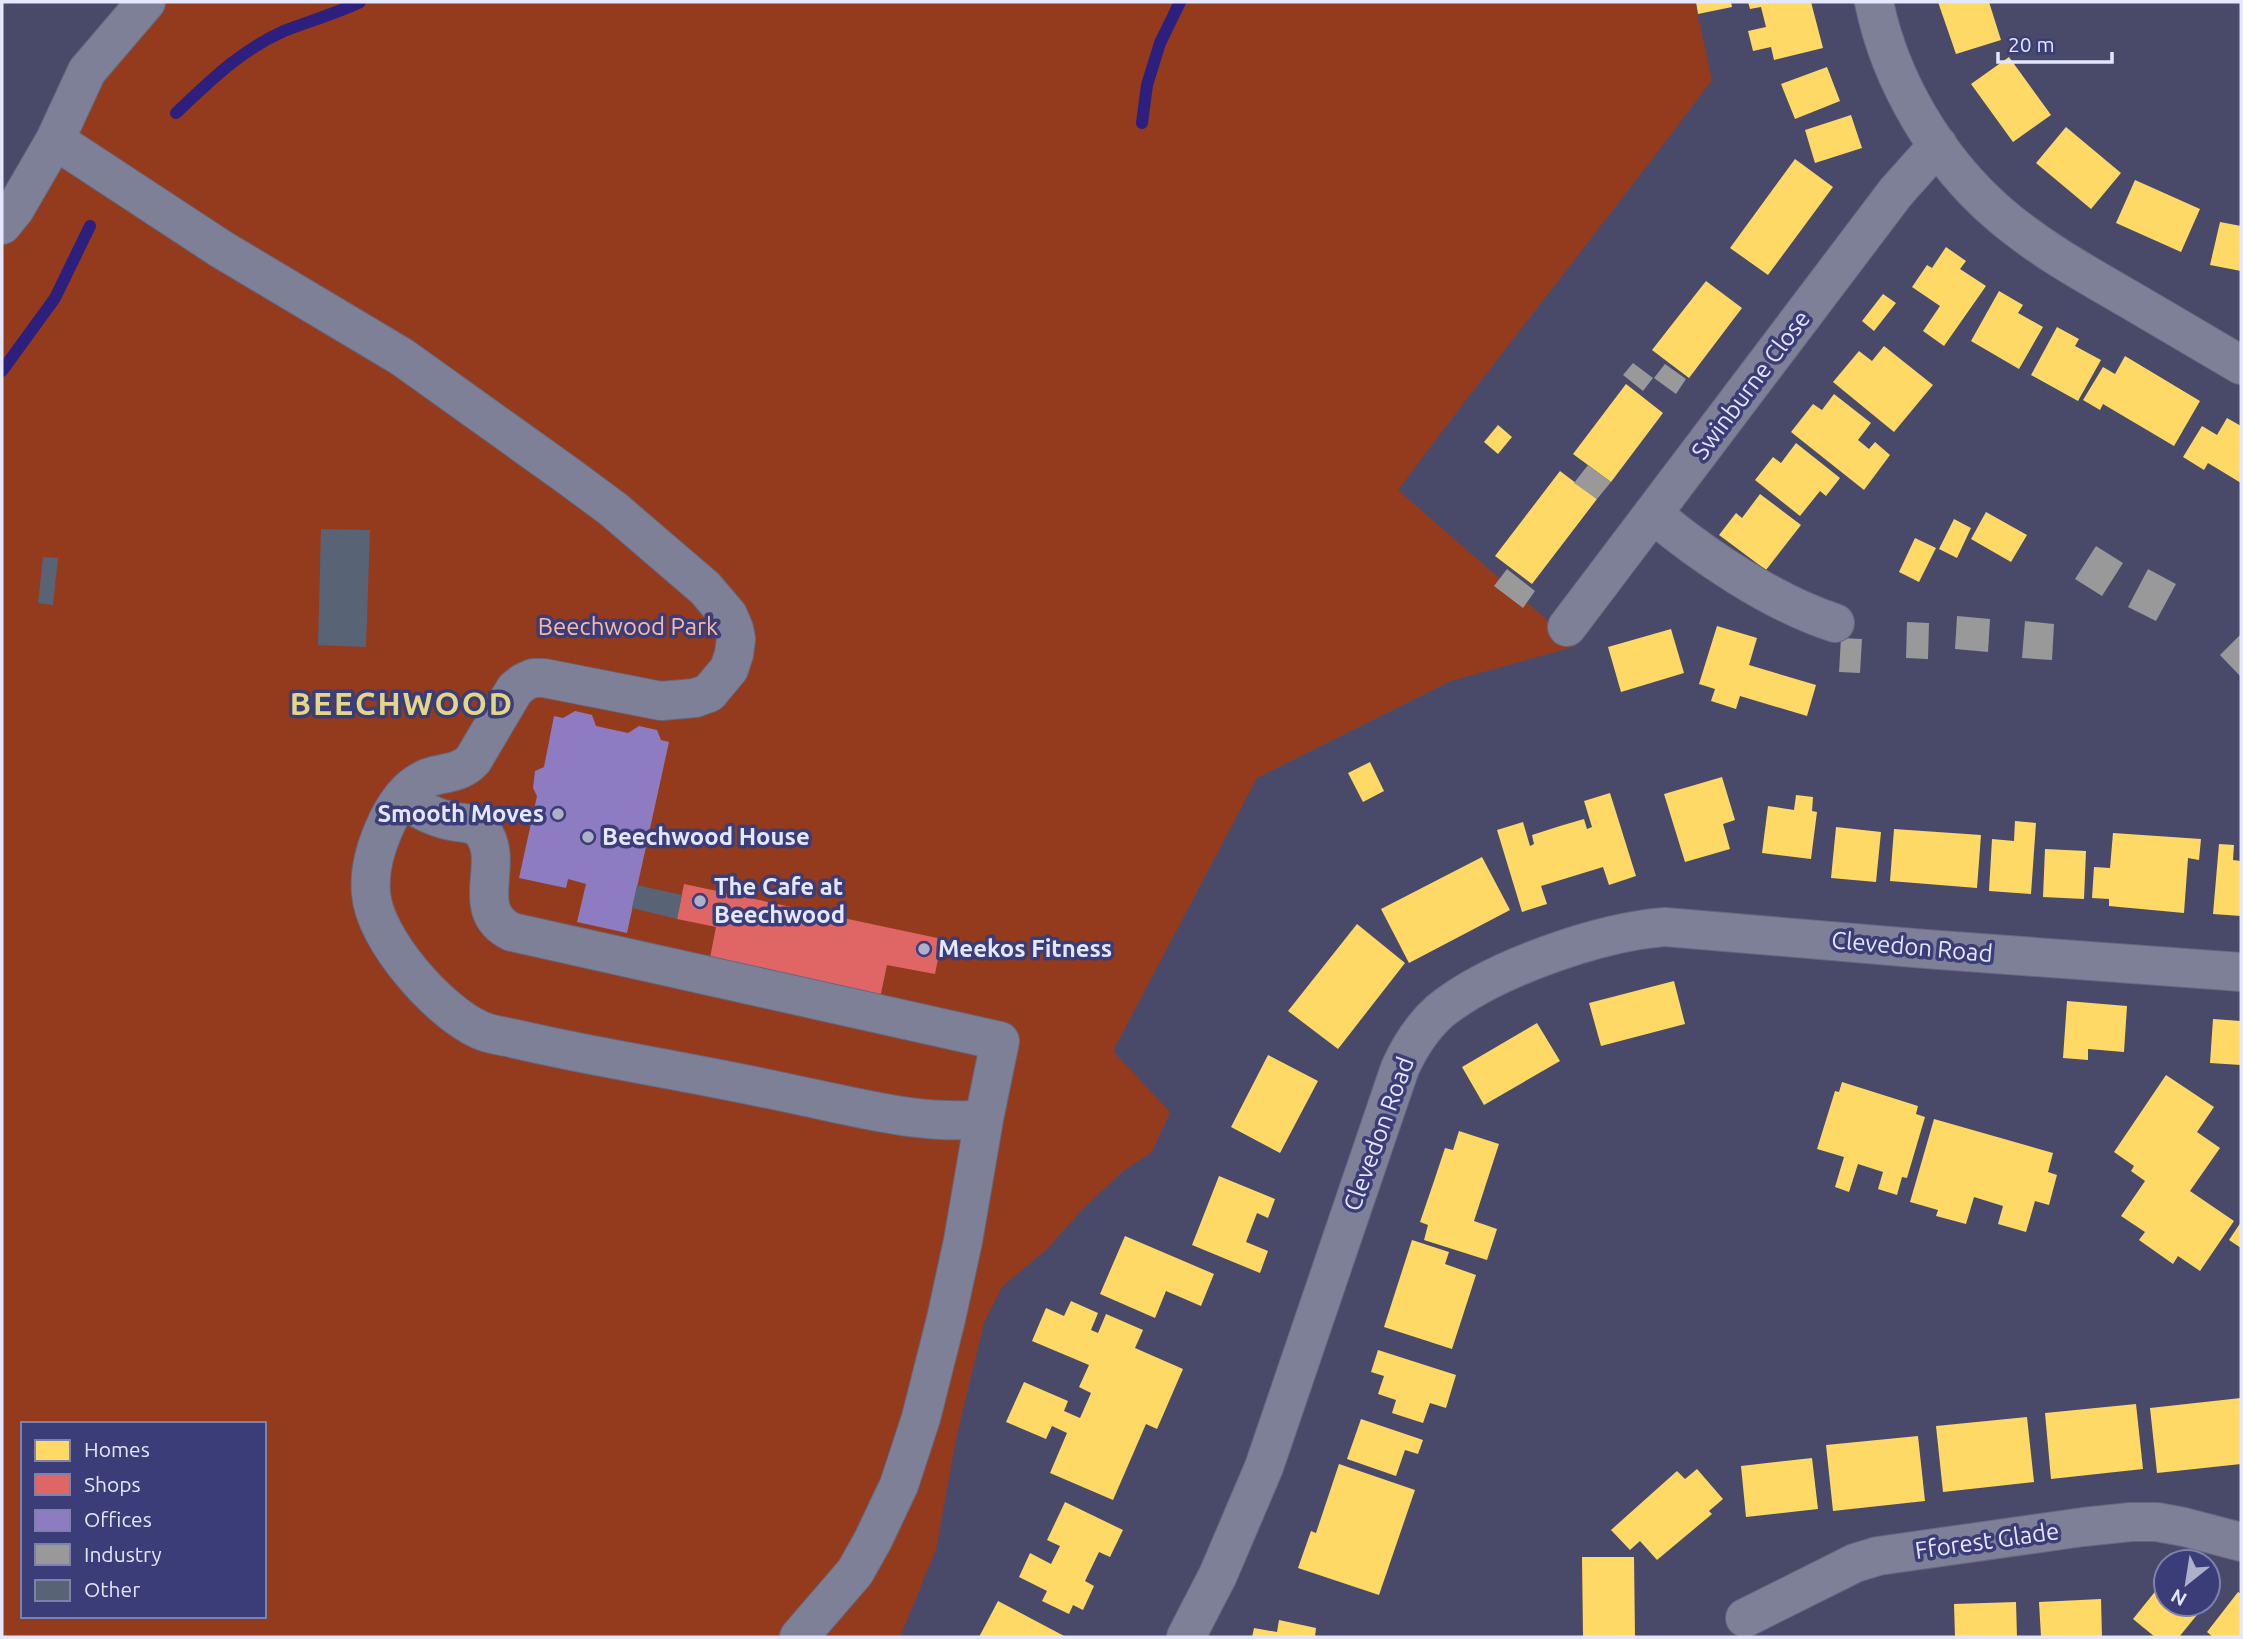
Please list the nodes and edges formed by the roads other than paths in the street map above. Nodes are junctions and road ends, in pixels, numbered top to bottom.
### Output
1 (146, 2) edge
2 (1874, 2) edge
3 (55, 140) junction
4 (1938, 145) junction
5 (6, 208) edge
6 (2240, 362) edge
7 (1653, 514) junction
8 (1835, 623) dead end
9 (1567, 627) dead end
10 (402, 799) junction
11 (2241, 972) edge
12 (984, 1119) junction
13 (2241, 1542) edge
14 (1745, 1618) dead end
15 (799, 1637) edge
16 (1186, 1637) edge

1 - 3 street
2 - 4 street
3 - 5 street
3 - 10 street
4 - 6 street
4 - 7 street, Swinburne Close
7 - 8 street
7 - 9 street, Swinburne Close
10 - 12 street
10 - 12 street
11 - 16 street, Clevedon Road
12 - 15 street
13 - 14 street, Fforest Glade

